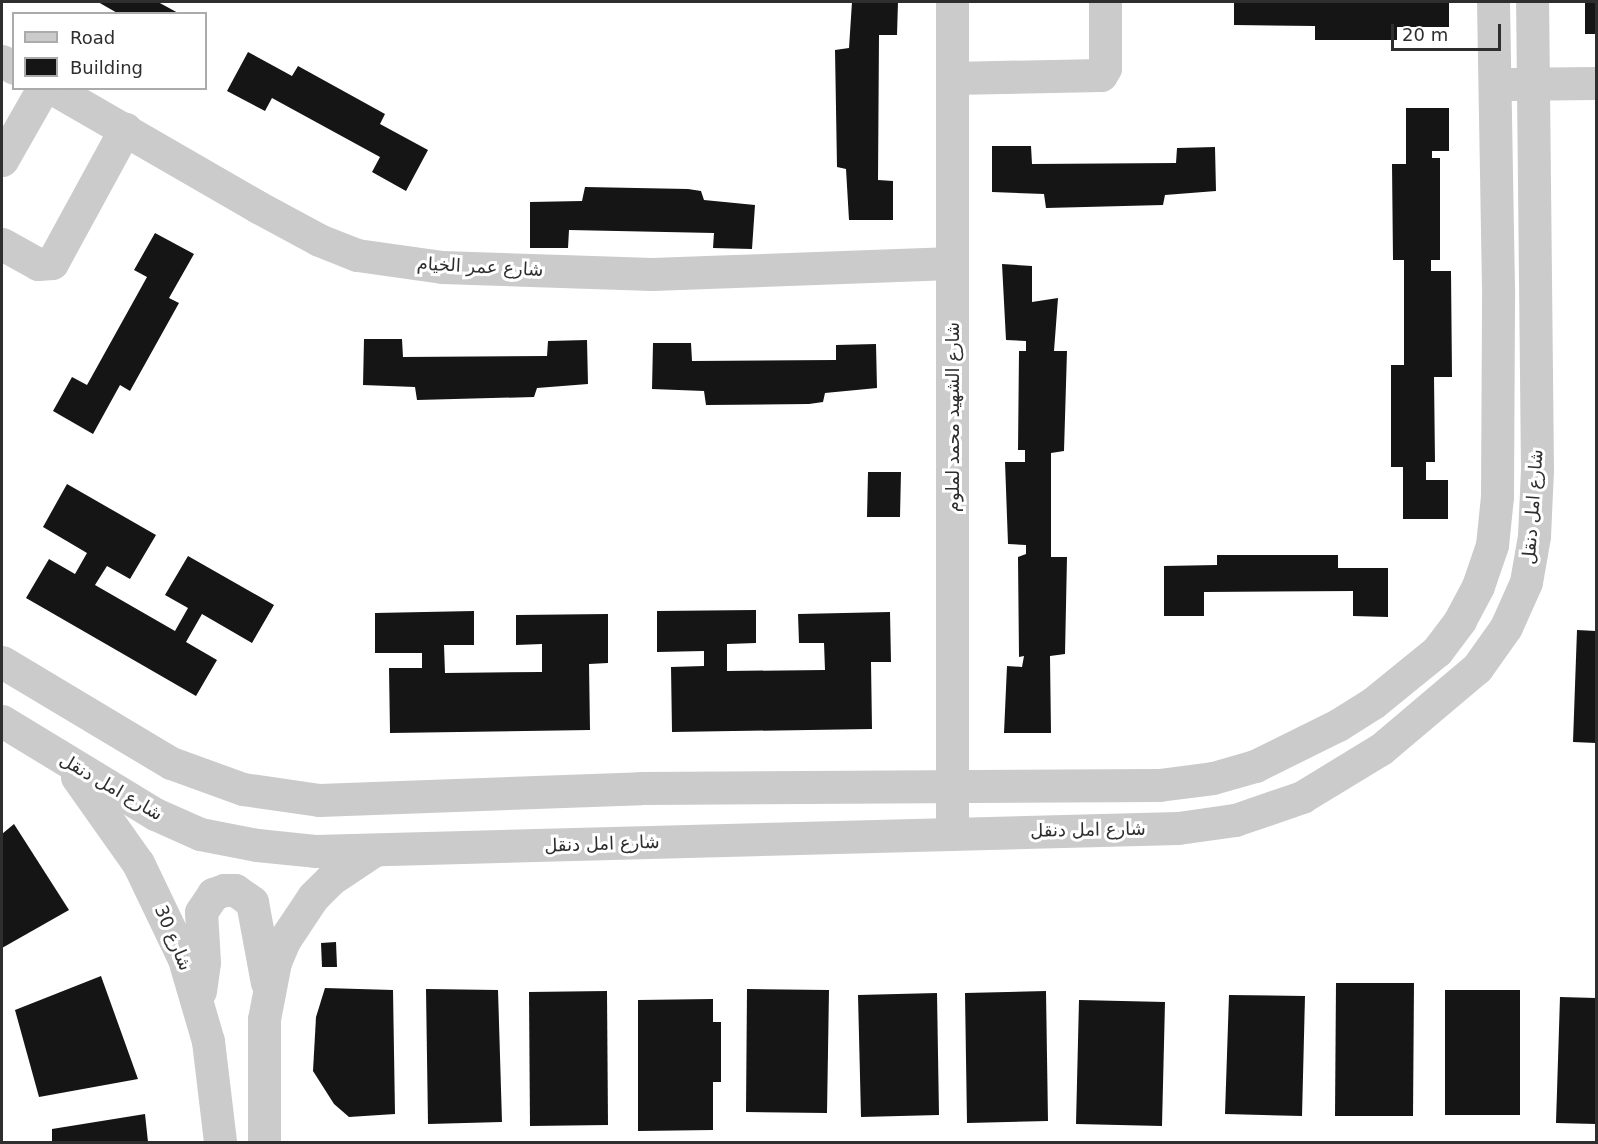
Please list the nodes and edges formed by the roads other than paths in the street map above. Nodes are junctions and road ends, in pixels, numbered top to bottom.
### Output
1 (952, 2) edge
2 (1104, 2) edge
3 (1493, 2) edge
4 (1532, 2) edge
5 (952, 78) junction
6 (1596, 83) edge
7 (1495, 84) junction
8 (1533, 84) junction
9 (42, 90) edge
10 (56, 90) edge
11 (125, 129) junction
12 (2, 160) edge
13 (2, 244) edge
14 (952, 263) junction
15 (2, 662) edge
16 (2, 721) edge
17 (63, 759) junction
18 (952, 785) junction
19 (952, 833) junction
20 (373, 851) junction
21 (268, 987) junction
22 (197, 999) junction
23 (220, 1143) edge
24 (264, 1143) edge

1 - 5 street, شارع الشهيد محمد لملوم
2 - 5 street
3 - 7 street, شارع امل دنقل
4 - 8 street, شارع امل دنقل
5 - 14 street, شارع الشهيد محمد لملوم
6 - 8 street
7 - 8 street
7 - 18 street, شارع امل دنقل
8 - 19 street, شارع امل دنقل
9 - 12 street
10 - 11 street, شارع عمر الخيام
11 - 13 street
11 - 14 street, شارع عمر الخيام
14 - 18 street, شارع الشهيد محمد لملوم
15 - 18 street, شارع امل دنقل
16 - 17 street, شارع امل دنقل
17 - 20 street, شارع امل دنقل
17 - 22 street, شارع 30
18 - 19 street, شارع الشهيد محمد لملوم
19 - 20 street, شارع امل دنقل
20 - 21 street
21 - 22 street
21 - 24 street
22 - 23 street, شارع 30

